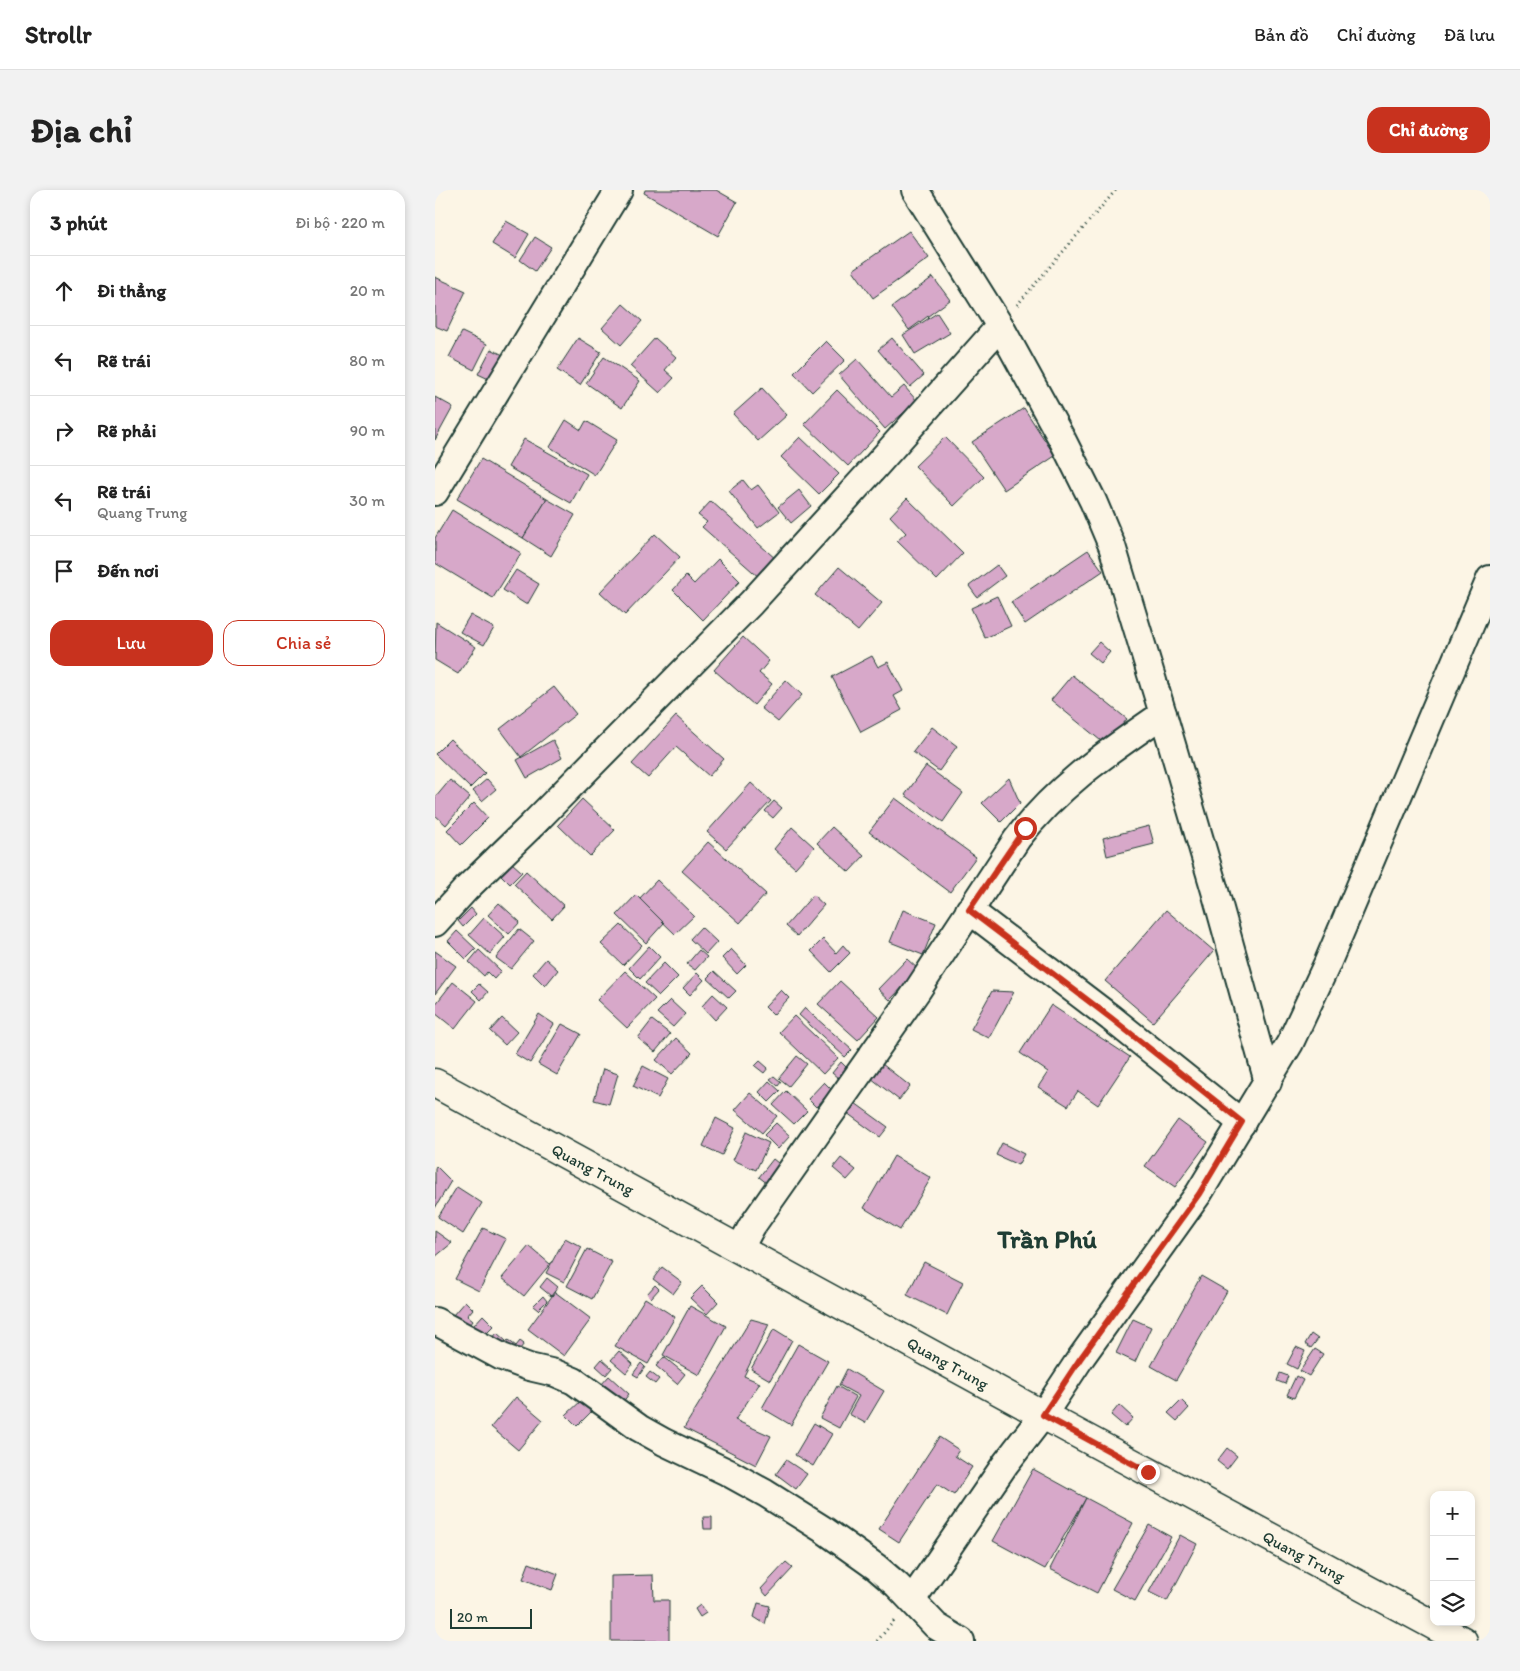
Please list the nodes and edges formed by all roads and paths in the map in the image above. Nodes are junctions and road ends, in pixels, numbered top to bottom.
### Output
1 (619, 190) edge
2 (915, 190) edge
3 (1116, 190) edge
4 (1000, 326) junction
5 (435, 492) edge
6 (1490, 579) edge
7 (1163, 714) junction
8 (969, 910) junction
9 (435, 923) edge
10 (1268, 1082) junction
11 (435, 1083) edge
12 (1242, 1122) junction
13 (740, 1248) junction
14 (435, 1321) edge
15 (1043, 1415) junction
16 (912, 1600) junction
17 (961, 1641) edge
18 (1463, 1641) edge

1 - 5 street
2 - 4 street
3 - 4 path
4 - 7 street
4 - 9 street
6 - 10 street
7 - 8 street
7 - 10 street
8 - 12 street
8 - 13 street
10 - 12 street
11 - 13 main road, Quang Trung
12 - 15 street
13 - 15 main road, Quang Trung
14 - 16 street
15 - 16 street
15 - 18 main road, Quang Trung
16 - 17 street

